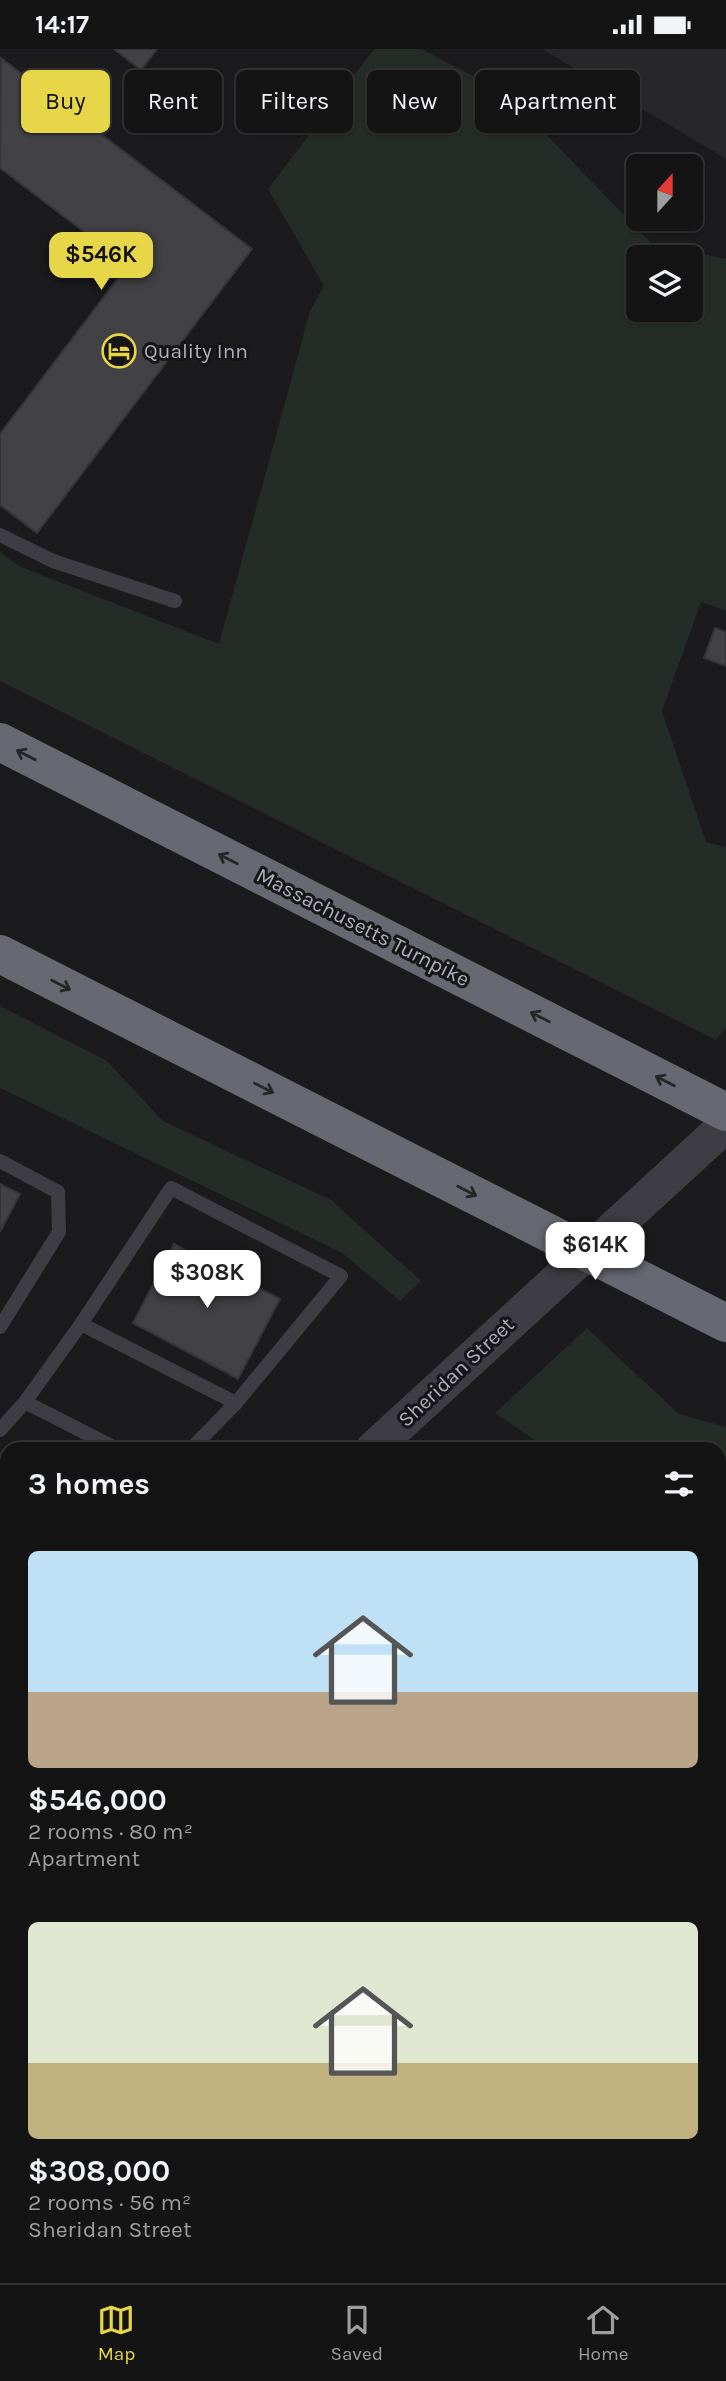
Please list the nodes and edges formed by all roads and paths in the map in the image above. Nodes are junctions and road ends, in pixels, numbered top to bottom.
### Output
1 (0, 535) edge
2 (176, 601) dead end
3 (0, 742) edge
4 (0, 954) edge
5 (726, 1112) edge
6 (726, 1125) edge
7 (0, 1161) edge
8 (726, 1323) edge
9 (81, 1324) junction
10 (0, 1327) edge
11 (25, 1402) junction
12 (236, 1403) junction
13 (0, 1430) edge
14 (103, 1442) edge
15 (198, 1442) edge
16 (381, 1442) edge

1 - 2 lane
5 -> 3 highway, Massachusetts Turnpike
4 -> 8 highway
6 - 16 street, Sheridan Street
7 - 10 lane
9 - 11 lane
9 - 12 lane
9 - 12 lane
11 - 13 lane
11 - 14 lane
12 - 15 lane

